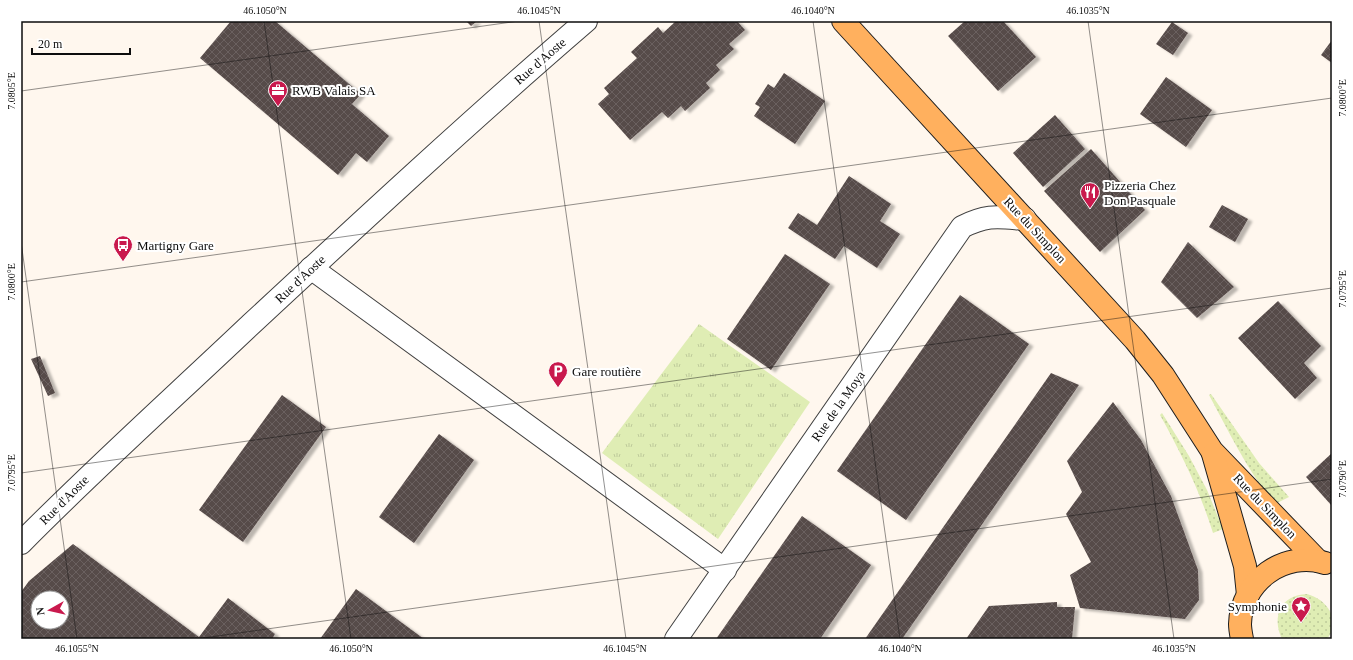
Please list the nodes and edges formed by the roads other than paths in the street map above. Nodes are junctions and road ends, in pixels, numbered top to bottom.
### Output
1 (586, 21) edge
2 (843, 21) edge
3 (1025, 219) junction
4 (311, 268) junction
5 (1212, 451) junction
6 (21, 543) edge
7 (1325, 563) edge
8 (725, 570) junction
9 (1248, 595) junction
10 (676, 639) edge
11 (1242, 639) edge

1 - 4 street, Rue d'Aoste
2 - 3 main road, Rue du Simplon
3 - 5 main road, Rue du Simplon
3 - 8 street, Rue de la Moya
4 - 6 street, Rue d'Aoste
4 - 8 street
5 - 7 main road, Rue du Simplon
5 - 9 main road, Rue du Simplon
7 - 9 main road
8 - 10 street, Rue de la Moya
9 - 11 main road

